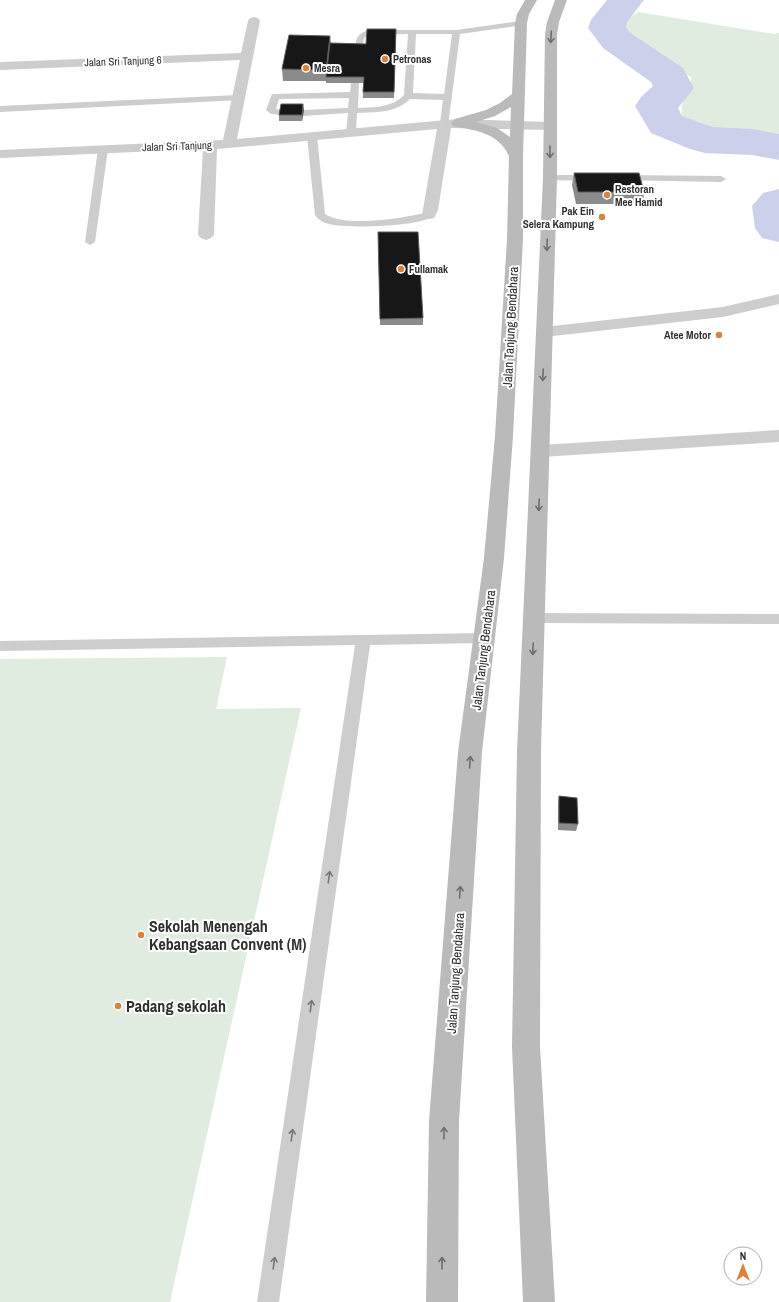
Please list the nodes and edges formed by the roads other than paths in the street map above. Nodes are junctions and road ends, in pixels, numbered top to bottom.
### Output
1 (531, 0) edge
2 (561, 0) edge
3 (254, 21) dead end
4 (521, 23) junction
5 (412, 32) junction
6 (456, 32) junction
7 (358, 49) edge
8 (247, 56) junction
9 (0, 66) edge
10 (355, 83) edge
11 (354, 95) junction
12 (408, 96) junction
13 (518, 96) junction
14 (448, 97) junction
15 (238, 98) junction
16 (0, 108) edge
17 (281, 112) edge
18 (353, 112) junction
19 (303, 113) edge
20 (451, 123) junction
21 (517, 125) junction
22 (550, 126) junction
23 (351, 133) junction
24 (312, 136) junction
25 (229, 144) junction
26 (210, 145) junction
27 (103, 149) junction
28 (0, 154) edge
29 (516, 156) junction
30 (550, 178) junction
31 (721, 179) dead end
32 (429, 215) joint
33 (206, 235) dead end
34 (90, 242) dead end
35 (779, 298) edge
36 (544, 332) junction
37 (779, 436) edge
38 (541, 452) junction
39 (535, 618) junction
40 (779, 619) edge
41 (485, 638) junction
42 (363, 639) junction
43 (0, 646) edge
44 (268, 1302) edge
45 (442, 1302) edge
46 (539, 1302) edge

1 - 4 main road, Jalan Tanjung Bendahara
2 -> 22 main road
3 - 8 street, Jalan Sri Tanjung
4 - 6 lane
4 - 13 main road, Jalan Tanjung Bendahara
5 - 6 lane
5 - 7 lane
5 - 12 lane
6 - 14 lane
8 - 9 street, Jalan Sri Tanjung 6
8 - 15 street, Jalan Sri Tanjung
10 - 11 lane
11 - 17 lane
11 - 18 lane
12 - 14 lane
12 - 18 lane
13 - 20 main road
13 - 21 main road, Jalan Tanjung Bendahara
14 - 20 lane
15 - 16 lane
15 - 25 street, Jalan Sri Tanjung
18 - 19 lane
18 - 23 lane
20 - 21 street
20 - 23 street
20 - 29 main road
20 - 32 street
21 - 22 street
21 - 29 main road, Jalan Tanjung Bendahara
22 -> 30 main road
23 - 24 street
24 - 25 street
24 - 32 lane
25 - 26 street, Jalan Sri Tanjung
26 - 27 street, Jalan Sri Tanjung
26 - 33 street
27 - 28 street, Jalan Sri Tanjung
27 - 34 lane
29 - 41 main road, Jalan Tanjung Bendahara
30 - 31 lane
30 -> 36 main road
35 - 36 street
36 -> 38 main road
37 - 38 street
38 -> 39 main road
39 - 40 lane
39 -> 46 main road
41 - 42 lane
45 -> 41 main road, Jalan Tanjung Bendahara
42 - 43 lane
44 -> 42 lane

